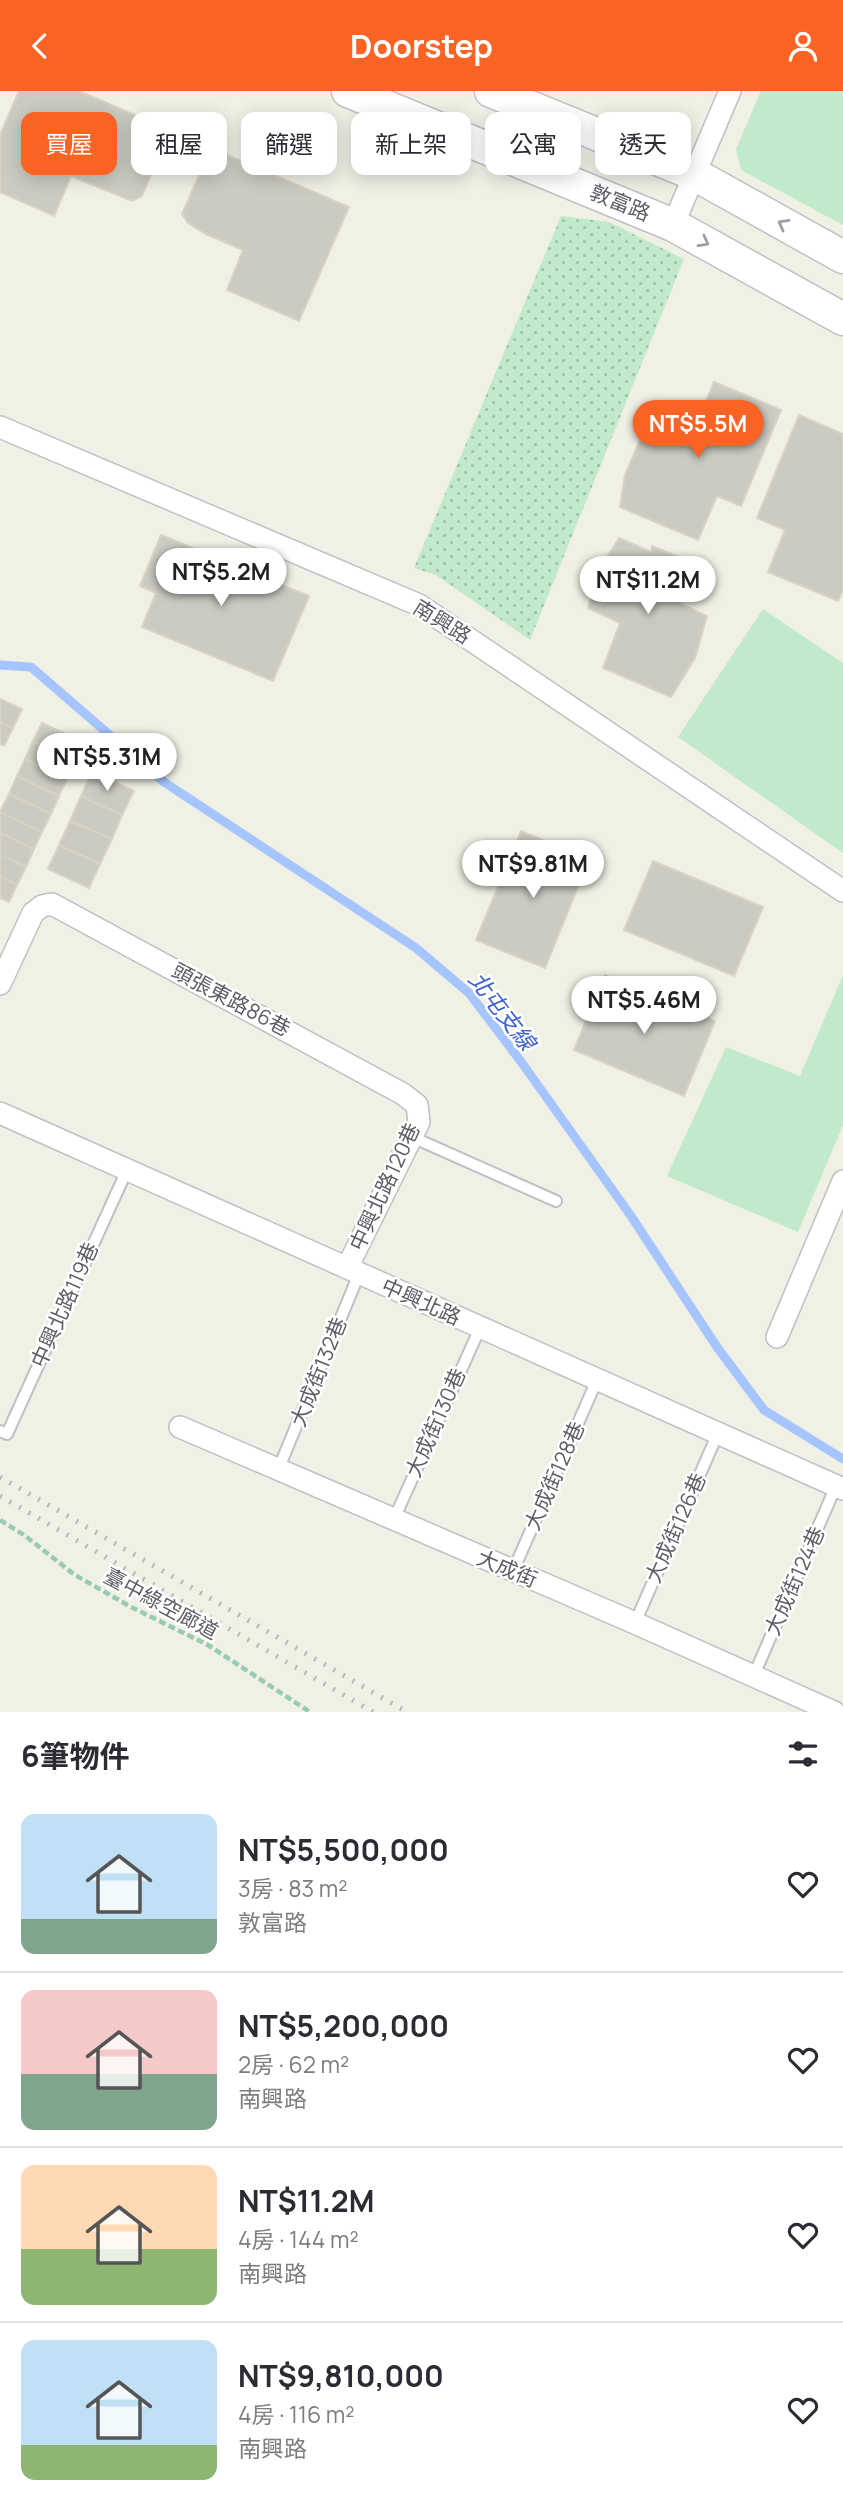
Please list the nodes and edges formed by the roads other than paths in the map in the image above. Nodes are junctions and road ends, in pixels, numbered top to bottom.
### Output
1 (348, 91) edge
2 (491, 91) edge
3 (730, 91) edge
4 (694, 174) junction
5 (673, 225) junction
6 (843, 257) edge
7 (843, 319) edge
8 (0, 427) edge
9 (843, 891) edge
10 (0, 984) edge
11 (418, 1105) joint
12 (0, 1113) edge
13 (412, 1137) junction
14 (127, 1170) junction
15 (843, 1181) edge
16 (556, 1201) dead end
17 (353, 1271) junction
18 (480, 1328) junction
19 (777, 1337) dead end
20 (597, 1380) junction
21 (180, 1427) dead end
22 (0, 1431) edge
23 (718, 1433) junction
24 (278, 1469) junction
25 (839, 1488) edge
26 (394, 1519) junction
27 (513, 1571) junction
28 (635, 1623) junction
29 (754, 1675) junction
30 (834, 1712) edge

1 - 5 street, 敦富路
2 - 4 street
3 - 4 street
4 - 5 street
6 -> 4 street
5 -> 7 street, 敦富路
8 - 9 street, 南興路
10 - 11 street, 頭張東路86巷
11 - 13 street, 中興北路120巷
12 - 14 street, 中興北路
13 - 16 lane
13 - 17 street, 中興北路120巷
14 - 17 street, 中興北路
14 - 22 lane, 中興北路119巷
15 - 19 street
17 - 18 street, 中興北路
17 - 24 lane, 大成街132巷
18 - 20 street, 中興北路
18 - 26 lane, 大成街130巷
20 - 23 street, 中興北路
20 - 27 lane, 大成街128巷
21 - 24 street, 大成街
23 - 25 street, 中興北路
23 - 28 lane, 大成街126巷
24 - 26 street, 大成街
25 - 29 lane, 大成街124巷
26 - 27 street, 大成街
27 - 28 street, 大成街
28 - 29 street, 大成街
29 - 30 street, 大成街

